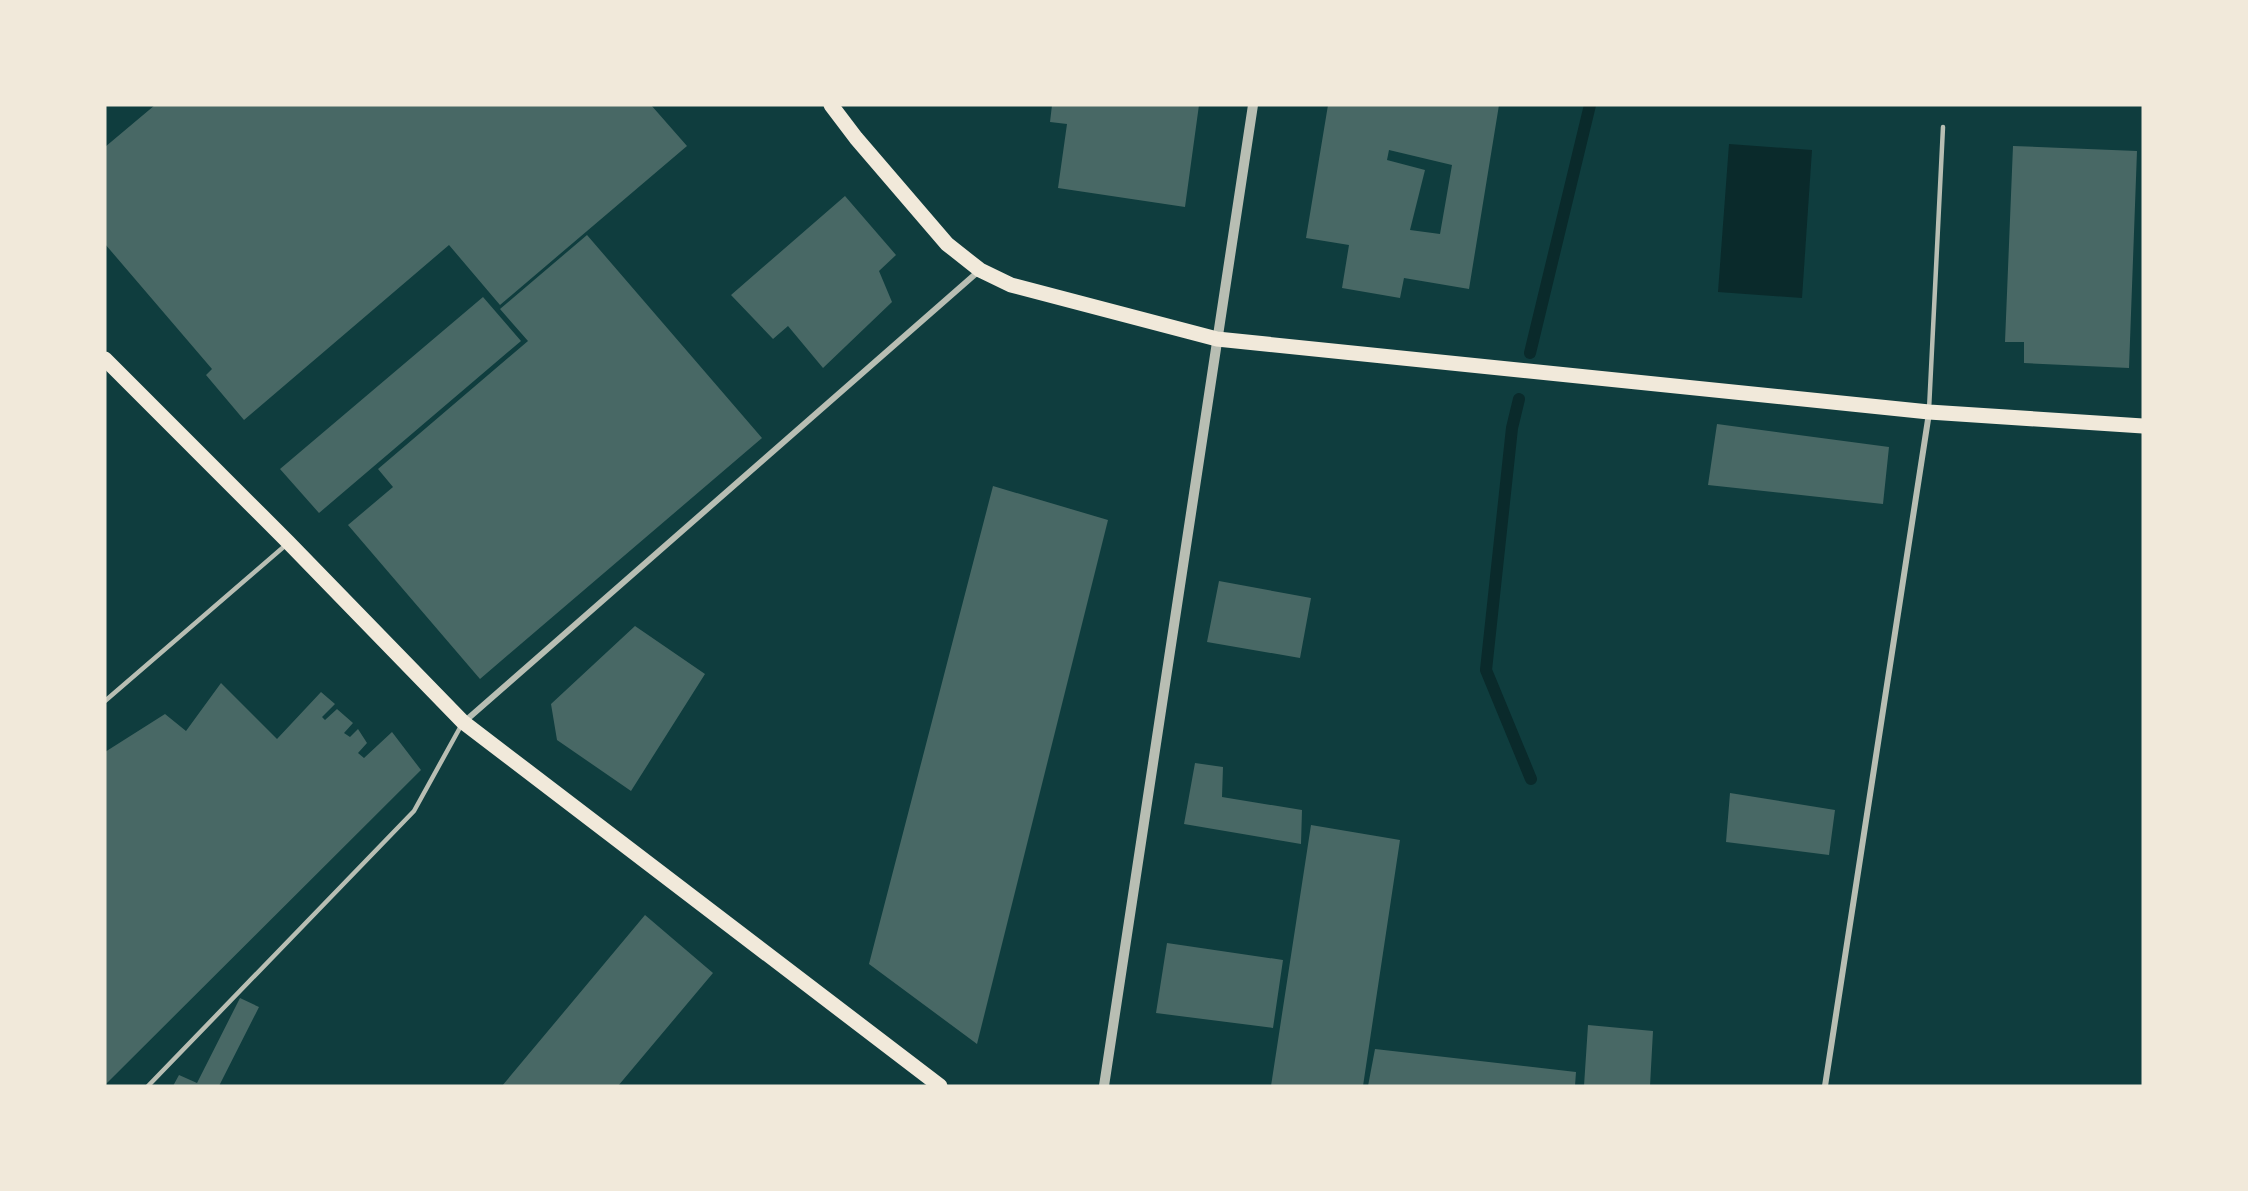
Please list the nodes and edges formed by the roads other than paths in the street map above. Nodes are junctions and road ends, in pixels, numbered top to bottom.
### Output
1 (831, 105) edge
2 (1253, 105) edge
3 (1943, 127) dead end
4 (980, 270) junction
5 (1216, 339) junction
6 (105, 359) edge
7 (1929, 412) junction
8 (2143, 426) edge
9 (288, 542) junction
10 (105, 701) edge
11 (464, 722) junction
12 (148, 1086) edge
13 (940, 1086) edge
14 (1104, 1086) edge
15 (1825, 1086) edge

1 - 4 main road
2 - 5 street
3 - 7 lane
4 - 5 main road
4 - 11 street
5 - 7 main road
5 - 14 street
6 - 9 main road
7 - 8 main road
7 - 15 street
9 - 10 lane
9 - 11 main road
11 - 12 lane
11 - 13 main road

